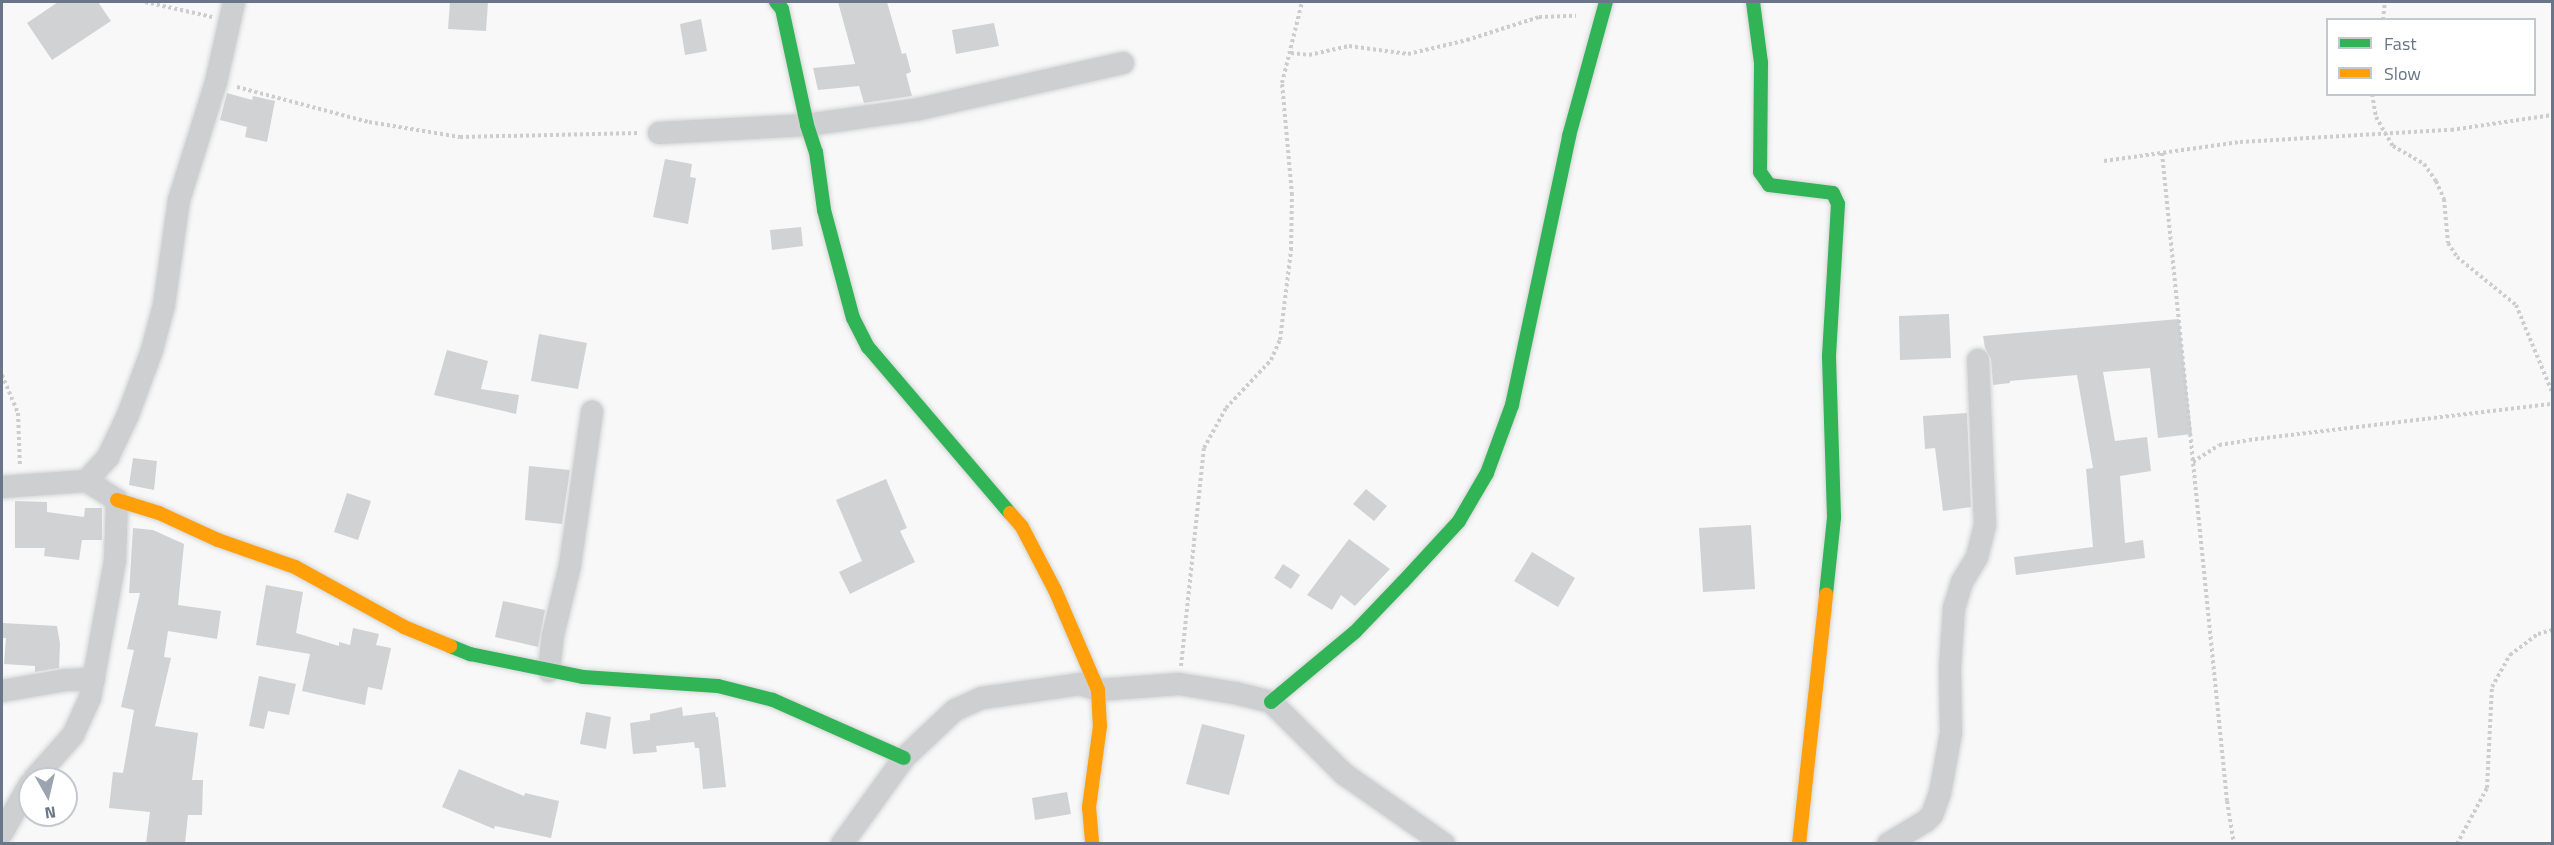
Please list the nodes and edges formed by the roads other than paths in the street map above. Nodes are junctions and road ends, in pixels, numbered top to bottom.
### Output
1 (1753, 2) edge
2 (787, 4) edge
3 (1604, 8) edge
4 (232, 11) edge
5 (1123, 63) dead end
6 (807, 125) junction
7 (659, 133) road end
8 (1978, 360) dead end
9 (592, 412) dead end
10 (86, 481) junction
11 (11, 487) edge
12 (117, 500) junction
13 (549, 671) junction
14 (94, 679) junction
15 (1098, 690) junction
16 (2, 691) edge
17 (1271, 702) junction
18 (904, 758) junction
19 (45, 767) edge
20 (18, 805) edge
21 (2, 833) edge
22 (842, 843) edge
23 (1092, 843) edge
24 (1444, 843) edge
25 (1799, 843) edge
26 (1888, 843) edge

1 - 25 street
2 - 6 street
3 - 17 street
4 - 10 street
5 - 6 street
6 - 7 street
6 - 15 street
8 - 26 street
9 - 13 street
10 - 11 street
10 - 12 street
12 - 13 street
12 - 14 street
13 - 18 street
14 - 16 street
14 - 19 street
15 - 17 street
15 - 18 street
15 - 23 street
17 - 24 street
18 - 22 street
20 - 21 street

